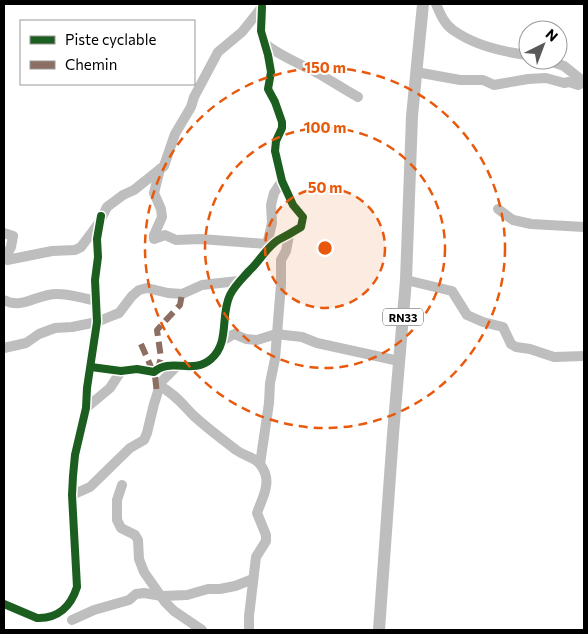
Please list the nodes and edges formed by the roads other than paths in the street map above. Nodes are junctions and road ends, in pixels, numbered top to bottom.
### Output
1 (423, 4) edge
2 (436, 4) edge
3 (263, 5) edge
4 (265, 44) junction
5 (518, 53) edge
6 (568, 69) edge
7 (416, 72) junction
8 (584, 82) edge
9 (358, 97) dead end
10 (160, 169) junction
11 (282, 181) junction
12 (498, 209) dead end
13 (101, 216) junction
14 (584, 227) edge
15 (4, 233) edge
16 (289, 235) junction
17 (266, 248) junction
18 (406, 280) junction
19 (238, 281) junction
20 (4, 300) edge
21 (96, 301) junction
22 (97, 322) junction
23 (276, 334) junction
24 (222, 341) junction
25 (4, 348) edge
26 (584, 356) edge
27 (399, 361) junction
28 (177, 366) junction
29 (91, 367) junction
30 (121, 372) junction
31 (160, 386) junction
32 (86, 408) junction
33 (260, 464) junction
34 (122, 485) dead end
35 (72, 495) junction
36 (253, 580) junction
37 (162, 596) junction
38 (4, 604) edge
39 (72, 620) dead end
40 (202, 630) edge
41 (249, 630) edge
42 (379, 630) edge

1 - 7 main road, RN33
2 - 5 street
3 - 4 street
3 - 10 street
4 - 9 street
4 - 11 street
6 - 8 street
7 - 8 street
7 - 18 main road, RN33
10 - 13 street
10 - 17 street
11 - 16 street
11 - 17 street
12 - 14 street
13 - 15 street
13 - 21 street
16 - 17 street
16 - 23 street
17 - 19 street
18 - 26 street
18 - 27 main road, RN33
19 - 22 street
19 - 24 street
20 - 21 street
21 - 22 street
22 - 25 street
22 - 29 street
23 - 24 street
23 - 27 street
23 - 33 street
24 - 28 street
27 - 42 main road, RN33
28 - 30 street
28 - 31 street
29 - 30 street
29 - 32 street
30 - 32 street
31 - 33 street
31 - 35 street
32 - 35 street
33 - 36 street
34 - 37 street
35 - 38 street
36 - 37 street
36 - 41 street
37 - 39 street
37 - 40 street

